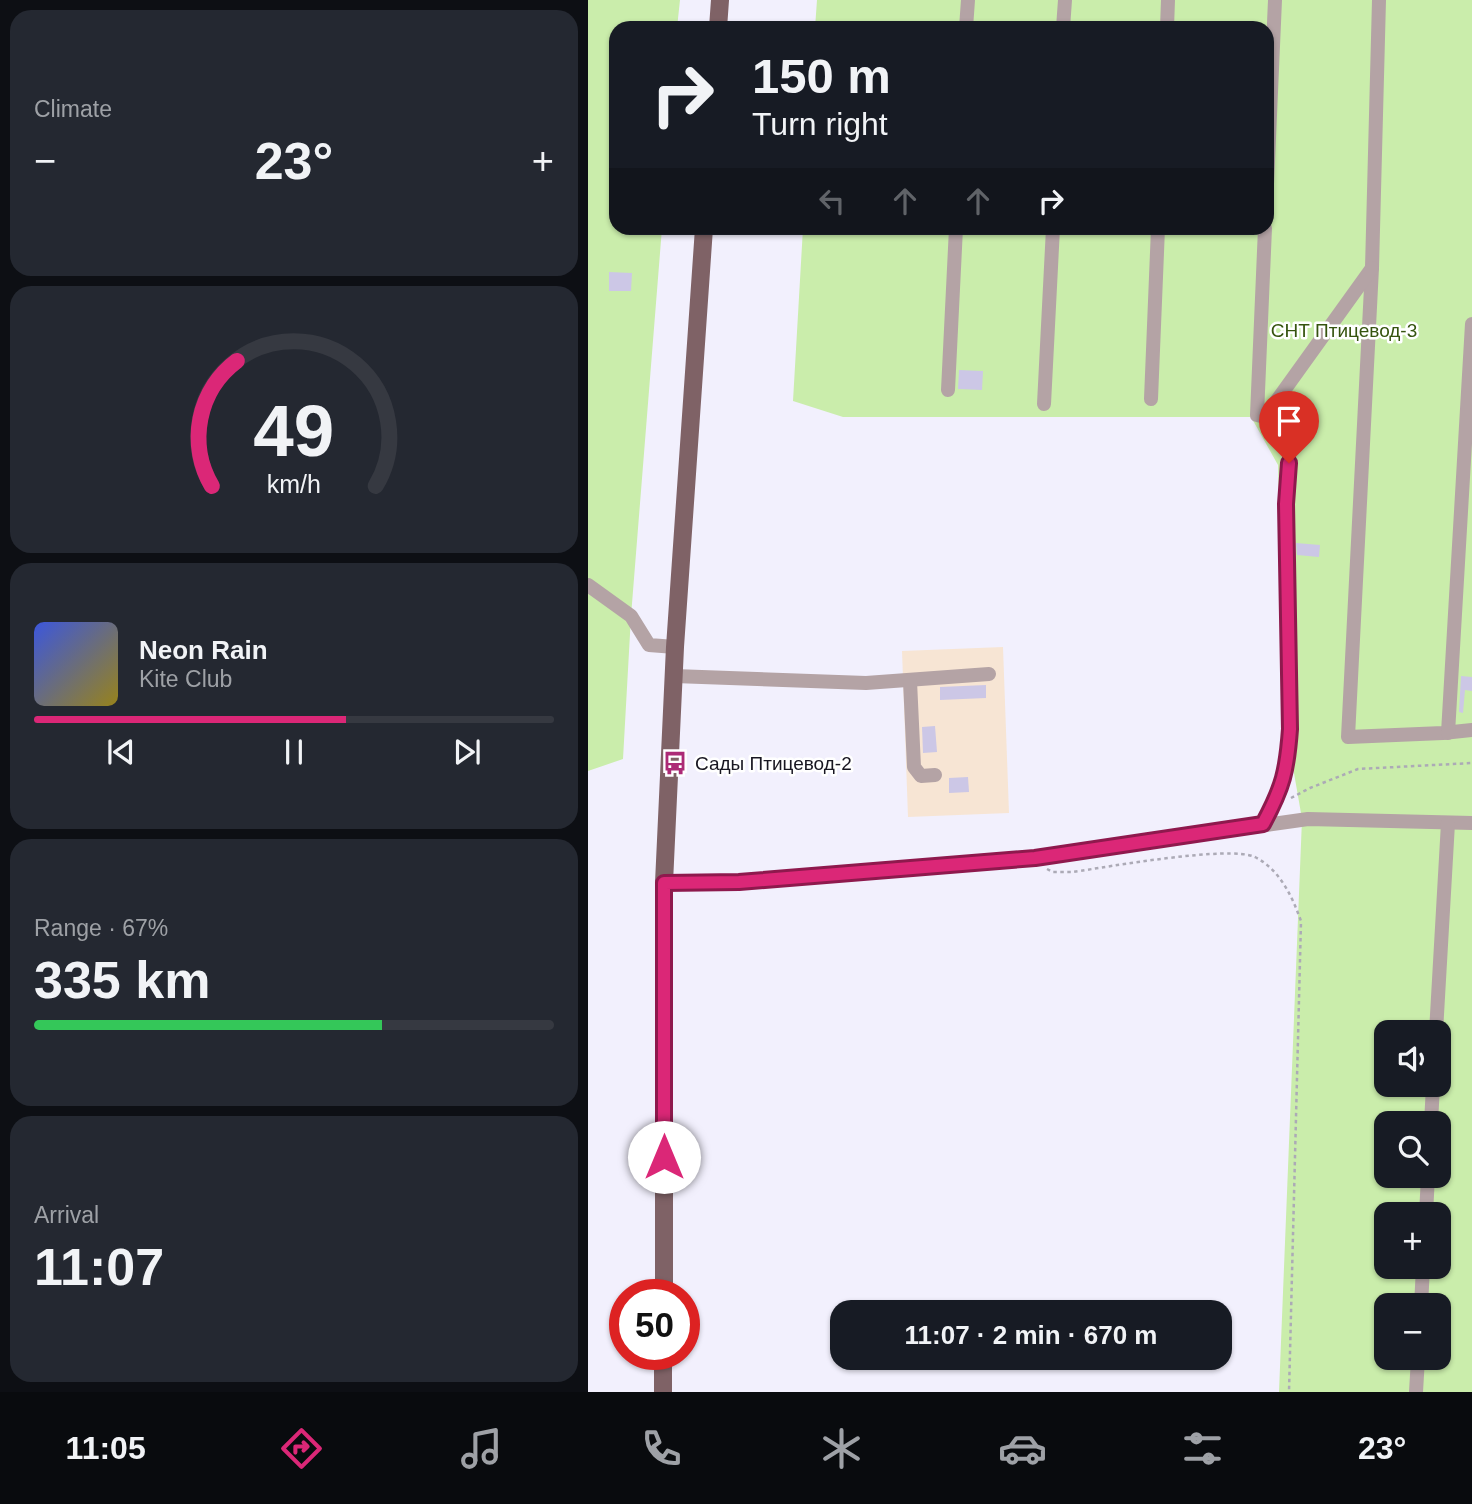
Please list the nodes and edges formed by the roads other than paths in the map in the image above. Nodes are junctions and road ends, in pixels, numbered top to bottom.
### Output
1 (720, 0) edge
2 (968, 0) edge
3 (1065, 0) edge
4 (1168, 0) edge
5 (1275, 0) edge
6 (1379, 0) edge
7 (718, 21) edge
8 (967, 21) edge
9 (1064, 21) edge
10 (1167, 21) edge
11 (1274, 23) edge
12 (704, 235) edge
13 (956, 235) edge
14 (1053, 235) edge
15 (1158, 235) edge
16 (1265, 235) edge
17 (1372, 268) junction
18 (1472, 324) edge
19 (948, 390) dead end
20 (1151, 399) dead end
21 (1044, 404) dead end
22 (1290, 443) dead end
23 (588, 585) edge
24 (675, 647) junction
25 (989, 674) dead end
26 (674, 676) junction
27 (910, 681) junction
28 (1472, 730) edge
29 (1448, 733) junction
30 (935, 775) dead end
31 (1448, 823) junction
32 (1472, 823) edge
33 (1263, 824) junction
34 (664, 883) junction
35 (1437, 1020) edge
36 (664, 1279) edge
37 (663, 1370) edge
38 (1417, 1370) edge
39 (663, 1392) edge
40 (1416, 1392) edge

1 - 7 main road
2 - 8 lane
3 - 9 lane
4 - 10 lane
5 - 11 lane
6 - 17 lane
12 - 24 main road
13 - 19 lane
14 - 21 lane
15 - 20 lane
16 - 17 lane
17 - 29 lane
18 - 29 lane
22 - 33 lane
23 - 24 lane
24 - 26 main road
25 - 27 lane
26 - 27 lane
26 - 34 main road
27 - 30 lane
28 - 29 lane
31 - 32 lane
31 - 33 lane
31 - 35 lane
33 - 34 lane
34 - 36 main road
37 - 39 main road
38 - 40 lane

